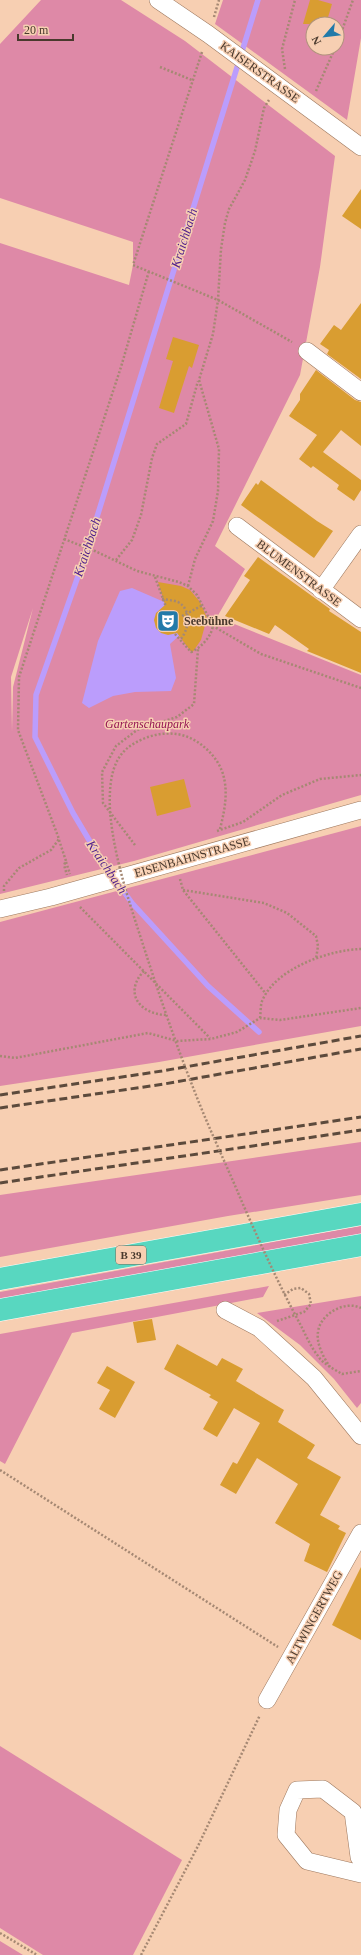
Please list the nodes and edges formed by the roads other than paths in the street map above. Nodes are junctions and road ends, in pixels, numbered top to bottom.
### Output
1 (158, 0) edge
2 (361, 147) edge
3 (307, 351) road end
4 (361, 392) edge
5 (237, 526) dead end
6 (361, 534) edge
7 (321, 590) junction
8 (361, 619) edge
9 (361, 810) edge
10 (2, 902) edge
11 (361, 1214) edge
12 (361, 1245) edge
13 (0, 1279) edge
14 (0, 1310) edge
15 (225, 1310) dead end
16 (361, 1436) edge
17 (361, 1533) edge
18 (267, 1700) road end
19 (361, 1860) edge
20 (361, 1874) edge

1 - 2 street, KAISERSTRASSE
3 - 4 street
5 - 7 street, BLUMENSTRASSE
6 - 7 street
7 - 8 street, BLUMENSTRASSE
9 - 10 street, EISENBAHNSTRASSE
11 - 13 highway, B 39
12 - 14 highway
15 - 16 street
17 - 18 street, ALTWINGERTWEG
19 - 20 street

